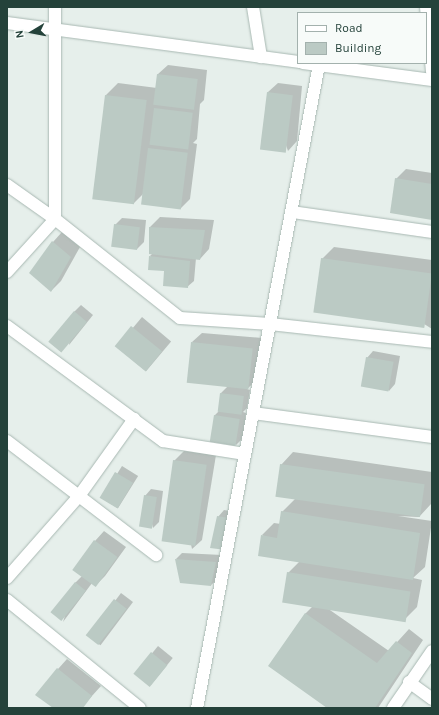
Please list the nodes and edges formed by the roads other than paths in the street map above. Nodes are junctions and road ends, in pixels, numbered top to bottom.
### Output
1 (56, 7) edge
2 (253, 7) edge
3 (427, 18) edge
4 (7, 23) edge
5 (54, 30) junction
6 (261, 58) junction
7 (297, 62) edge
8 (311, 64) edge
9 (319, 65) junction
10 (432, 72) edge
11 (432, 80) edge
12 (7, 185) edge
13 (292, 212) junction
14 (55, 219) junction
15 (432, 232) edge
16 (7, 272) edge
17 (270, 324) junction
18 (7, 326) edge
19 (432, 342) edge
20 (253, 413) junction
21 (134, 419) junction
22 (432, 437) edge
23 (7, 441) edge
24 (245, 454) junction
25 (79, 496) junction
26 (156, 556) dead end
27 (7, 578) edge
28 (7, 600) edge
29 (432, 651) edge
30 (409, 682) junction
31 (432, 699) edge
32 (140, 708) edge
33 (197, 708) edge
34 (393, 708) edge

1 - 5 street
2 - 6 street
3 - 10 street
4 - 5 street
5 - 6 street
5 - 14 street
6 - 7 street
8 - 9 street
9 - 11 street
9 - 13 street
12 - 14 street
13 - 15 street
13 - 17 street
14 - 16 street
14 - 17 street
17 - 19 street
17 - 20 street
18 - 21 street
20 - 22 street
20 - 24 street
21 - 24 street
21 - 25 street
23 - 25 street
24 - 33 street
25 - 26 street
25 - 27 street
28 - 32 street
29 - 30 street
30 - 31 street
30 - 34 street

